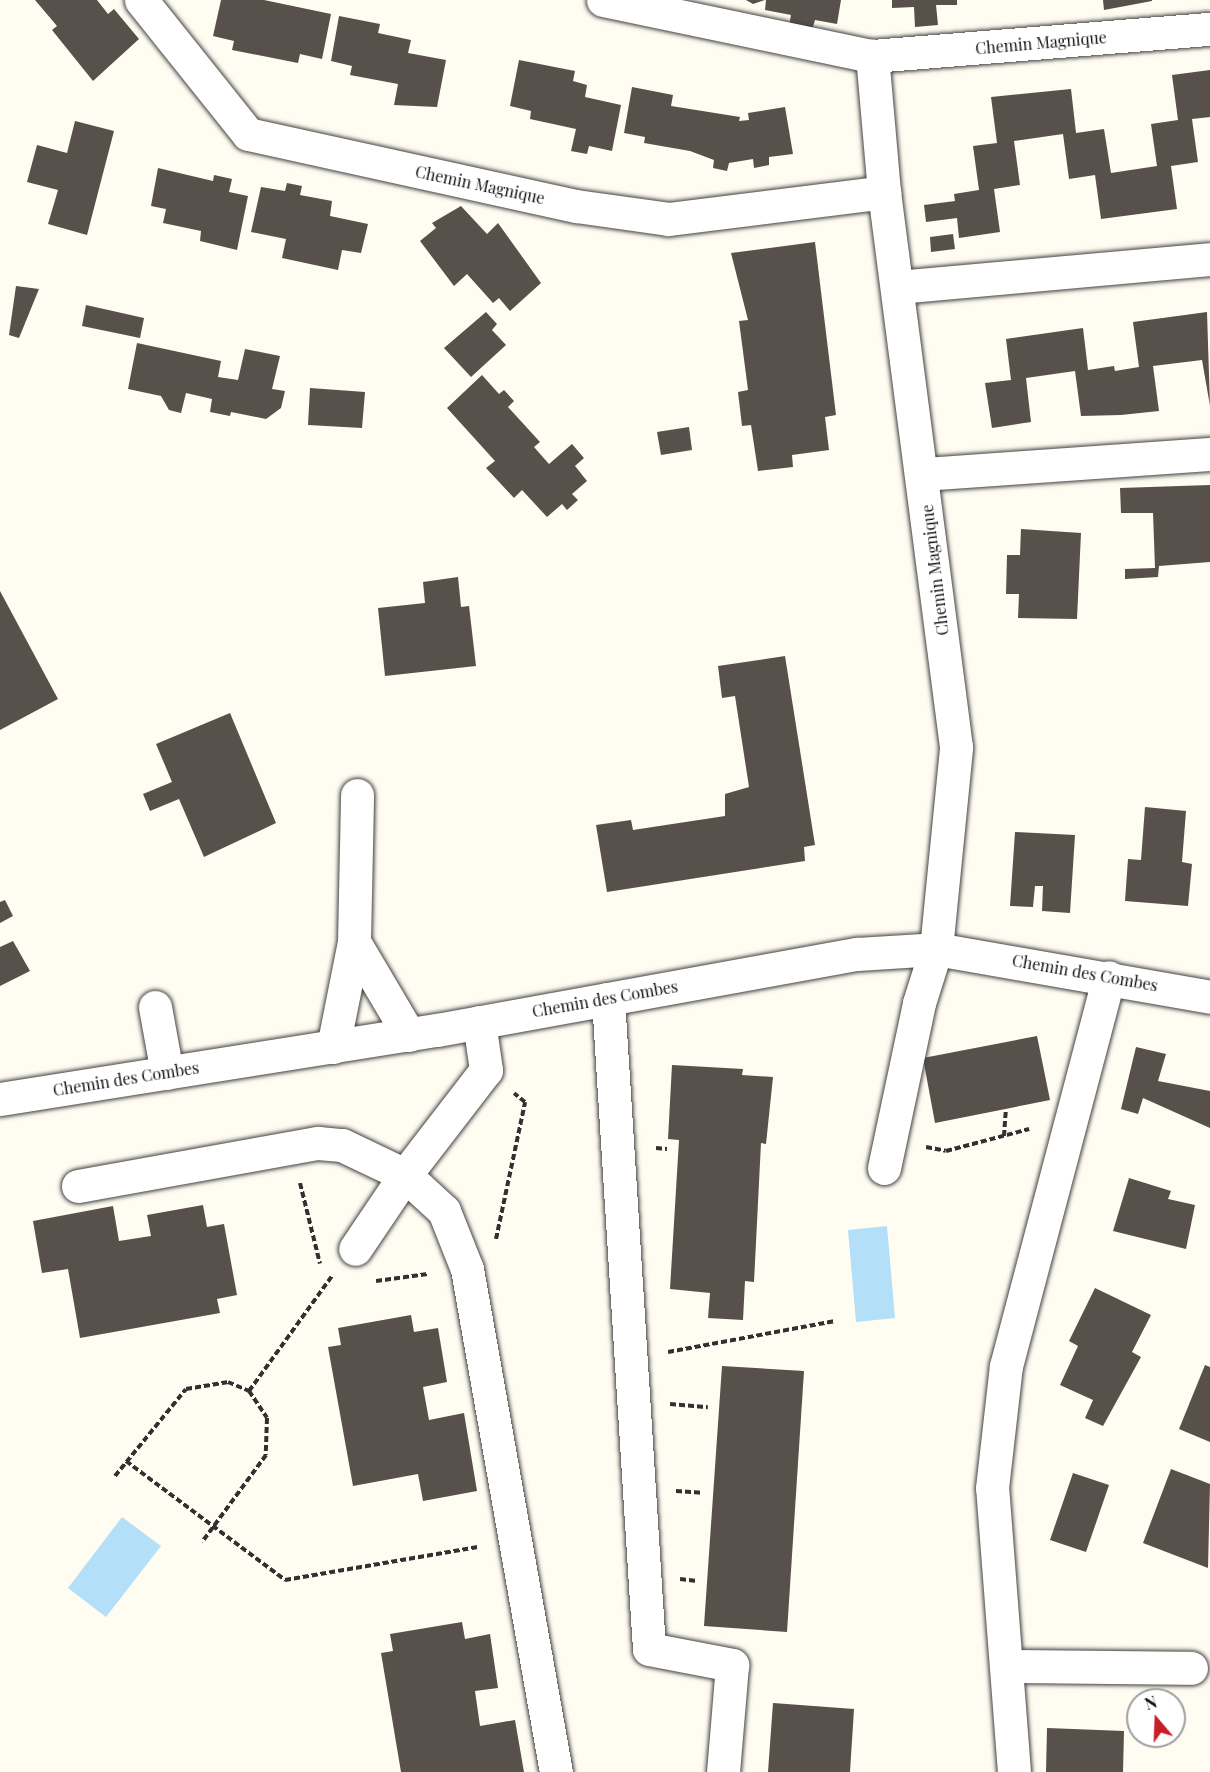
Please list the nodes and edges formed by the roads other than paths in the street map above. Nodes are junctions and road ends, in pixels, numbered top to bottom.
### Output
1 (141, 0) edge
2 (603, 0) edge
3 (1210, 29) edge
4 (872, 56) junction
5 (884, 192) junction
6 (1210, 260) edge
7 (897, 287) junction
8 (1210, 454) edge
9 (924, 474) junction
10 (357, 795) dead end
11 (354, 942) junction
12 (936, 949) junction
13 (1109, 977) junction
14 (1210, 997) edge
15 (608, 999) junction
16 (155, 1007) dead end
17 (479, 1023) junction
18 (409, 1035) junction
19 (333, 1047) junction
20 (167, 1073) junction
21 (0, 1099) edge
22 (887, 1154) road end
23 (405, 1175) junction
24 (78, 1186) dead end
25 (345, 1261) road end
26 (1007, 1666) junction
27 (1191, 1668) dead end
28 (555, 1772) edge
29 (723, 1772) edge
30 (1014, 1772) edge

1 - 5 street, Chemin Magnique
2 - 4 street, Chemin Magnique
3 - 4 street, Chemin Magnique
4 - 5 street, Chemin Magnique
5 - 7 street, Chemin Magnique
6 - 7 street
7 - 9 street, Chemin Magnique
8 - 9 street
9 - 12 street, Chemin Magnique
10 - 11 street
11 - 18 street
11 - 19 street
12 - 13 street, Chemin des Combes
12 - 15 street, Chemin des Combes
12 - 22 street, Chemin Magnique
13 - 14 street, Chemin des Combes
13 - 26 street
15 - 17 street, Chemin des Combes
15 - 29 street
16 - 20 street
17 - 18 street, Chemin des Combes
17 - 23 street
18 - 19 street, Chemin des Combes
19 - 20 street, Chemin des Combes
20 - 21 street, Chemin des Combes
23 - 24 street
23 - 25 street
23 - 28 street
26 - 27 street
26 - 30 street

